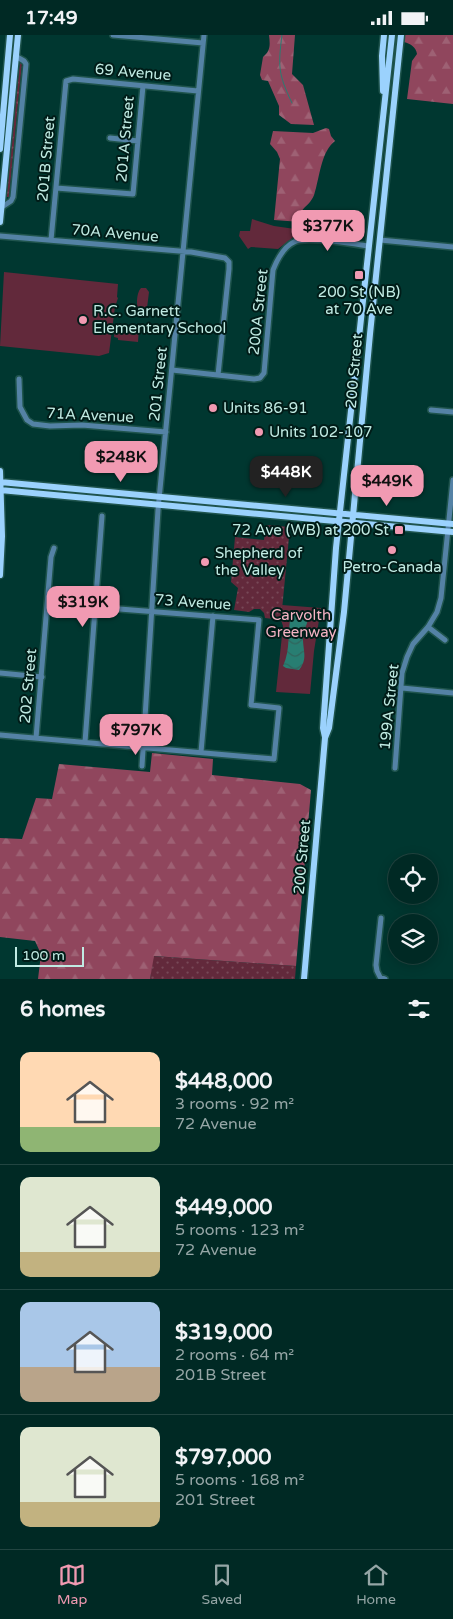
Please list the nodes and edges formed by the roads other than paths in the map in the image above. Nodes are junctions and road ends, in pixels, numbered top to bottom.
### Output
1 (10, 35) edge
2 (18, 35) edge
3 (113, 35) edge
4 (204, 35) edge
5 (384, 35) edge
6 (392, 35) edge
7 (401, 35) edge
8 (203, 43) junction
9 (16, 57) junction
10 (66, 81) joint
11 (143, 86) junction
12 (198, 91) junction
13 (383, 110) junction
14 (110, 138) dead end
15 (138, 141) junction
16 (0, 149) edge
17 (56, 188) junction
18 (2, 207) junction
19 (371, 220) junction
20 (0, 222) edge
21 (0, 236) edge
22 (380, 239) junction
23 (51, 240) junction
24 (368, 246) junction
25 (453, 247) edge
26 (183, 252) junction
27 (172, 370) junction
28 (218, 375) junction
29 (19, 379) dead end
30 (431, 410) dead end
31 (453, 412) edge
32 (166, 432) junction
33 (0, 471) edge
34 (453, 480) edge
35 (0, 482) edge
36 (0, 490) edge
37 (159, 500) junction
38 (102, 516) dead end
39 (339, 517) junction
40 (353, 518) junction
41 (451, 524) edge
42 (450, 532) edge
43 (54, 548) dead end
44 (0, 575) edge
45 (94, 607) junction
46 (152, 612) junction
47 (213, 615) junction
48 (428, 627) junction
49 (444, 640) dead end
50 (0, 673) edge
51 (42, 677) junction
52 (402, 688) junction
53 (453, 693) edge
54 (0, 735) edge
55 (36, 738) junction
56 (325, 738) junction
57 (85, 742) junction
58 (144, 747) junction
59 (201, 752) junction
60 (142, 766) dead end
61 (395, 767) dead end
62 (381, 918) dead end
63 (304, 979) edge
64 (386, 979) edge

1 - 16 main road
2 - 9 main road
3 - 8 street
4 - 8 street, 201 Street
5 - 13 main road
6 - 13 main road, 200 Street
7 - 22 main road, 200 Street
8 - 12 street, 201 Street
9 - 18 main road
9 - 18 street
10 - 11 street, 69 Avenue
10 - 17 street, 201B Street
11 - 12 street, 69 Avenue
11 - 15 street, 201A Street
12 - 26 street, 201 Street
13 - 19 main road, 200 Street
14 - 15 street
15 - 17 street, 201A Street
17 - 23 street, 201B Street
18 - 20 main road
19 - 22 main road
19 - 24 main road, 200 Street
21 - 23 street, 70A Avenue
22 - 25 street
22 - 40 main road, 200 Street
23 - 26 street, 70A Avenue
24 - 28 street, 200A Street
24 - 39 main road, 200 Street
26 - 27 street, 201 Street
26 - 28 street, 70A Avenue
27 - 28 street
27 - 32 street, 201 Street
29 - 32 street, 71A Avenue
30 - 31 street
32 - 37 street, 201 Street
33 - 35 main road
34 - 41 street, 199A Street
35 - 36 main road
35 - 37 main road
36 - 37 main road
36 - 44 main road
37 - 39 main road
37 - 46 street, 201 Street
38 - 45 street
39 - 40 main road
39 - 56 main road, 200 Street
40 - 41 main road
40 - 42 main road
40 - 56 main road, 200 Street
41 - 42 street, 199A Street
42 - 48 street, 199A Street
43 - 51 street, 202 Street
45 - 46 street, 73 Avenue
45 - 57 street
46 - 47 street, 73 Avenue
46 - 58 street, 201 Street
47 - 59 street
47 - 59 street, 73 Avenue
48 - 49 street
48 - 52 street, 199A Street
50 - 51 street
51 - 55 street, 202 Street
52 - 53 street
52 - 61 street, 199A Street
54 - 55 street
55 - 57 street
56 - 63 main road, 200 Street
57 - 58 street
58 - 59 street
58 - 60 street, 201 Street
62 - 64 street

